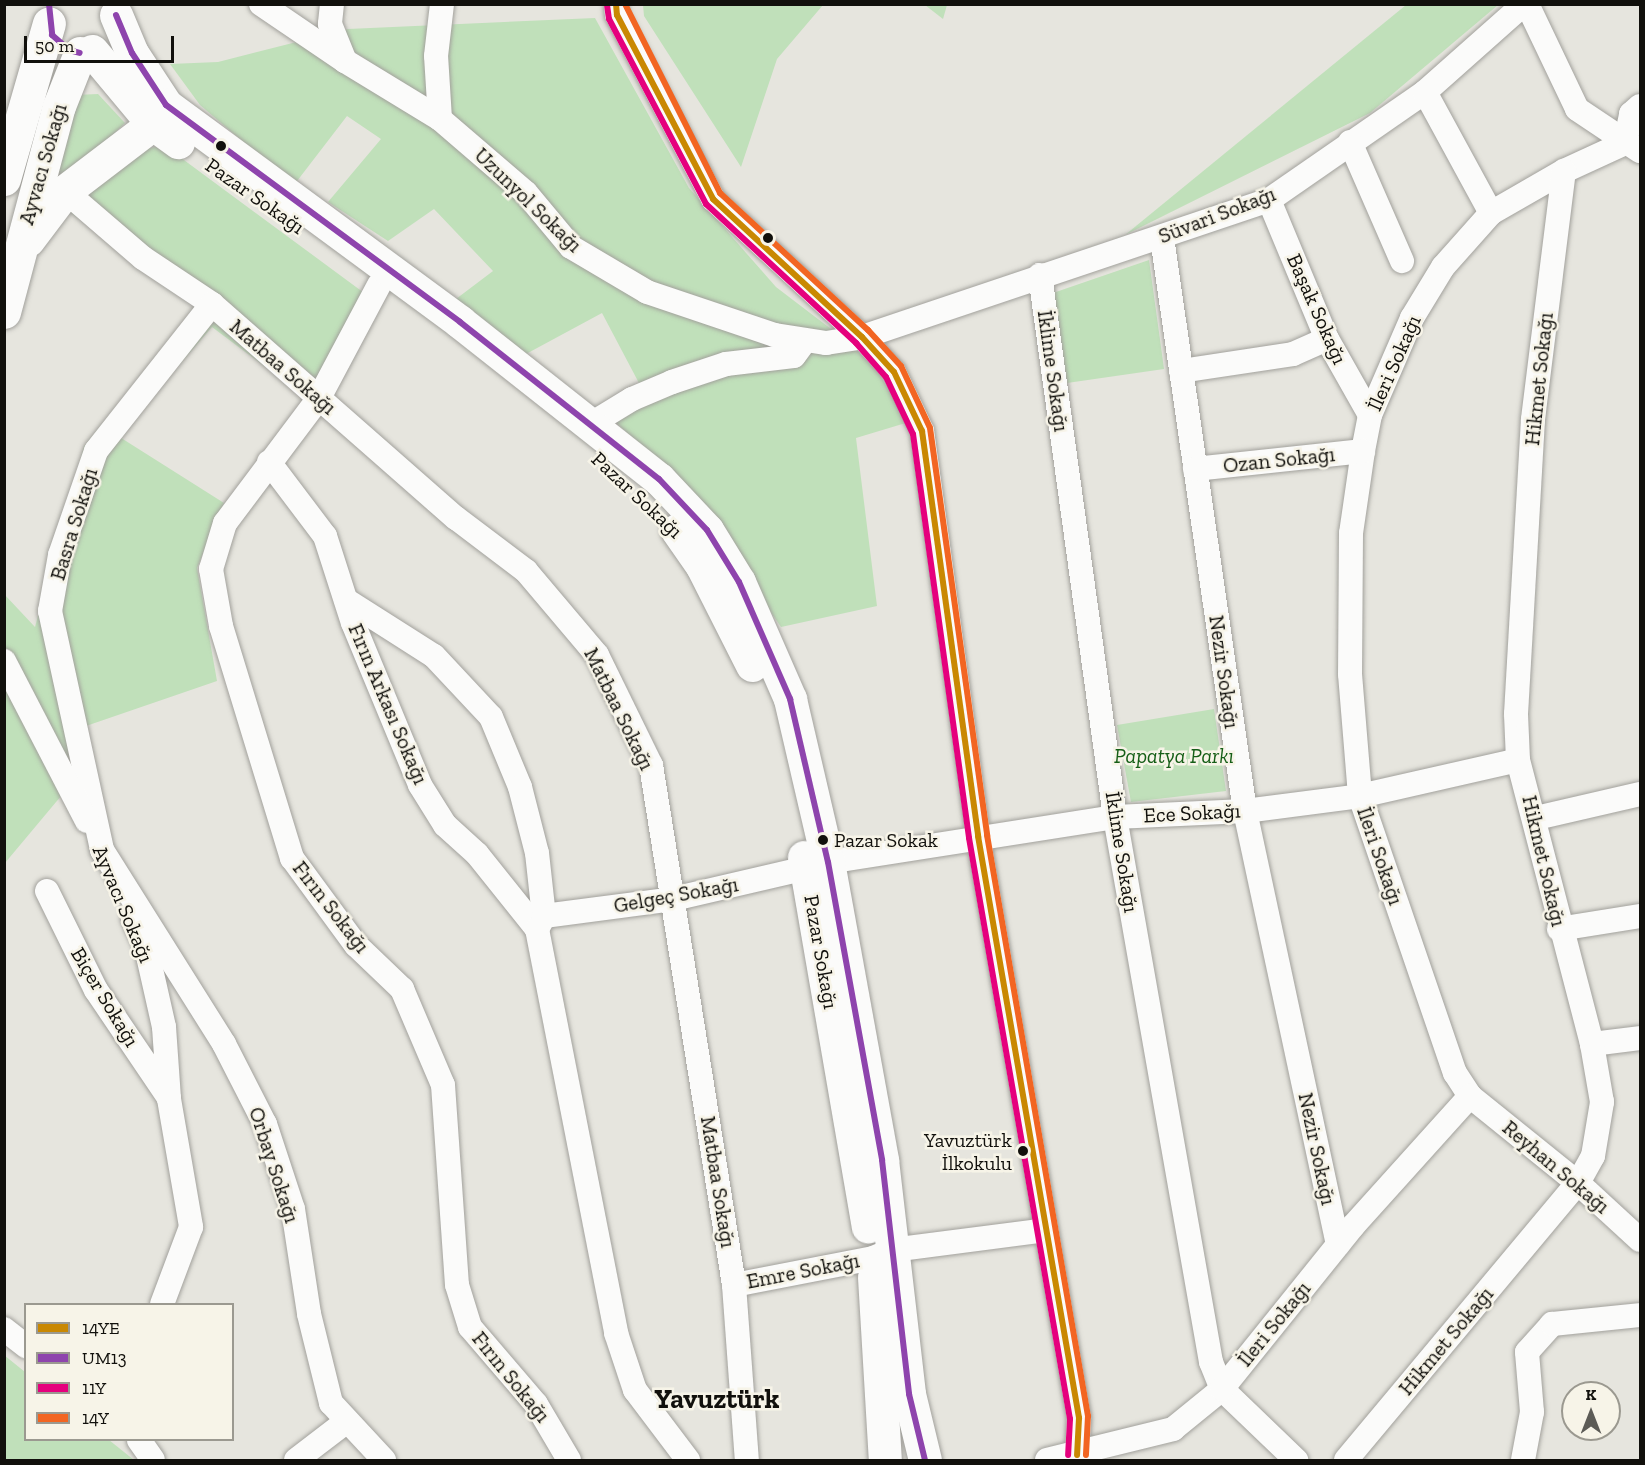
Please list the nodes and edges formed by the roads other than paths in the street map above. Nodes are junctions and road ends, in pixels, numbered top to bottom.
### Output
1 (261, 4) edge
2 (332, 4) edge
3 (442, 4) edge
4 (616, 4) edge
5 (1526, 4) edge
6 (115, 10) edge
7 (49, 11) edge
8 (86, 52) junction
9 (345, 61) junction
10 (1425, 92) junction
11 (1641, 106) edge
12 (440, 119) junction
13 (153, 124) junction
14 (1350, 142) junction
15 (1633, 147) edge
16 (1564, 171) junction
17 (4, 179) edge
18 (65, 191) junction
19 (1269, 200) junction
20 (1491, 213) junction
21 (1162, 238) junction
22 (16, 255) junction
23 (1402, 261) dead end
24 (1040, 275) junction
25 (379, 285) junction
26 (212, 304) junction
27 (4, 312) edge
28 (862, 337) junction
29 (1327, 339) junction
30 (805, 341) junction
31 (1181, 371) junction
32 (319, 398) junction
33 (1370, 415) junction
34 (591, 424) junction
35 (1363, 451) junction
36 (269, 462) junction
37 (1195, 469) junction
38 (346, 600) junction
39 (4, 661) edge
40 (1518, 760) junction
41 (1641, 794) edge
42 (1360, 796) junction
43 (1245, 812) junction
44 (1115, 817) junction
45 (1536, 818) junction
46 (978, 836) junction
47 (102, 850) junction
48 (817, 865) junction
49 (47, 891) dead end
50 (673, 899) junction
51 (1641, 916) edge
52 (541, 922) junction
53 (1559, 929) junction
54 (1641, 1038) edge
55 (1592, 1044) junction
56 (1470, 1096) junction
57 (169, 1099) junction
58 (1578, 1183) junction
59 (1046, 1230) junction
60 (1641, 1240) edge
61 (1338, 1244) junction
62 (882, 1254) junction
63 (734, 1285) junction
64 (163, 1303) edge
65 (1641, 1315) edge
66 (4, 1329) edge
67 (24, 1344) edge
68 (1222, 1389) junction
69 (347, 1421) junction
70 (140, 1441) edge
71 (1077, 1455) junction
72 (153, 1461) edge
73 (296, 1461) edge
74 (384, 1461) edge
75 (569, 1461) edge
76 (688, 1461) edge
77 (747, 1461) edge
78 (885, 1461) edge
79 (925, 1461) edge
80 (1047, 1461) edge
81 (1296, 1461) edge
82 (1346, 1461) edge
83 (1524, 1461) edge

1 - 9 street, Uzunyol Sokağı
2 - 9 street
3 - 12 street
4 - 28 street
5 - 10 street, Süvari Sokağı
5 - 15 street
6 - 8 main road
6 - 34 main road, Pazar Sokağı
7 - 8 main road, Pazar Sokağı
7 - 17 main road, Ayvacı Sokağı
8 - 13 main road, Pazar Sokağı
8 - 22 main road, Ayvacı Sokağı
9 - 12 street, Uzunyol Sokağı
10 - 14 street, Süvari Sokağı
10 - 20 street
11 - 15 street
12 - 30 street, Uzunyol Sokağı
13 - 18 main road
13 - 25 main road, Pazar Sokağı
14 - 19 street, Süvari Sokağı
14 - 23 street
15 - 16 street, İleri Sokağı
16 - 20 street, İleri Sokağı
16 - 40 street, Hikmet Sokağı
18 - 22 main road
18 - 26 street, Matbaa Sokağı
19 - 21 street, Süvari Sokağı
19 - 29 street, Başak Sokağı
20 - 33 street, İleri Sokağı
21 - 24 street, Süvari Sokağı
21 - 31 street, Nezir Sokağı
22 - 27 main road, Ayvacı Sokağı
24 - 28 street, Süvari Sokağı
24 - 44 street, İklime Sokağı
25 - 32 street, Fırın Sokağı
25 - 48 main road, Pazar Sokağı
26 - 32 street, Matbaa Sokağı
26 - 47 street, Basra Sokağı
28 - 30 street, Uzunyol Sokağı
28 - 46 street
29 - 31 street
29 - 33 street, Başak Sokağı
30 - 34 street
31 - 37 street, Nezir Sokağı
32 - 36 street, Fırın Sokağı
32 - 50 street, Matbaa Sokağı
33 - 35 street, İleri Sokağı
34 - 48 main road, Pazar Sokağı
35 - 37 street, Ozan Sokağı
35 - 42 street, İleri Sokağı
36 - 38 street, Fırın Arkası Sokağı
36 - 75 street, Fırın Sokağı
37 - 43 street, Nezir Sokağı
38 - 52 street, Fırın Arkası Sokağı
38 - 52 street
39 - 47 street, Ayvacı Sokağı
40 - 42 street, Ece Sokağı
40 - 45 street, Hikmet Sokağı
41 - 45 street
42 - 43 street, Ece Sokağı
42 - 56 street, İleri Sokağı
43 - 44 street, Ece Sokağı
43 - 61 street, Nezir Sokağı
44 - 46 street, Ece Sokağı
44 - 68 street, İklime Sokağı
45 - 53 street, Hikmet Sokağı
46 - 48 street, Ece Sokağı
46 - 59 street
47 - 57 street, Ayvacı Sokağı
47 - 69 street, Orbay Sokağı
48 - 50 street, Gelgeç Sokağı
48 - 62 main road, Pazar Sokağı
49 - 57 street, Biçer Sokağı
50 - 52 street, Gelgeç Sokağı
50 - 63 street, Matbaa Sokağı
51 - 53 street
52 - 76 street
53 - 55 street, Hikmet Sokağı
54 - 55 street
55 - 58 street, Hikmet Sokağı
56 - 58 street, Reyhan Sokağı
56 - 61 street, İleri Sokağı
57 - 64 street, Ayvacı Sokağı
58 - 60 street, Reyhan Sokağı
58 - 82 street, Hikmet Sokağı
59 - 62 street, Emre Sokağı
59 - 71 street
61 - 68 street, İleri Sokağı
62 - 63 street, Emre Sokağı
62 - 78 main road, Pazar Sokağı
62 - 79 main road, Pazar Sokağı
63 - 77 street, Matbaa Sokağı
65 - 83 street
66 - 67 street
68 - 71 street, İleri Sokağı
68 - 81 street
69 - 73 street
69 - 74 street, Orbay Sokağı
70 - 72 street
71 - 80 street, İleri Sokağı

